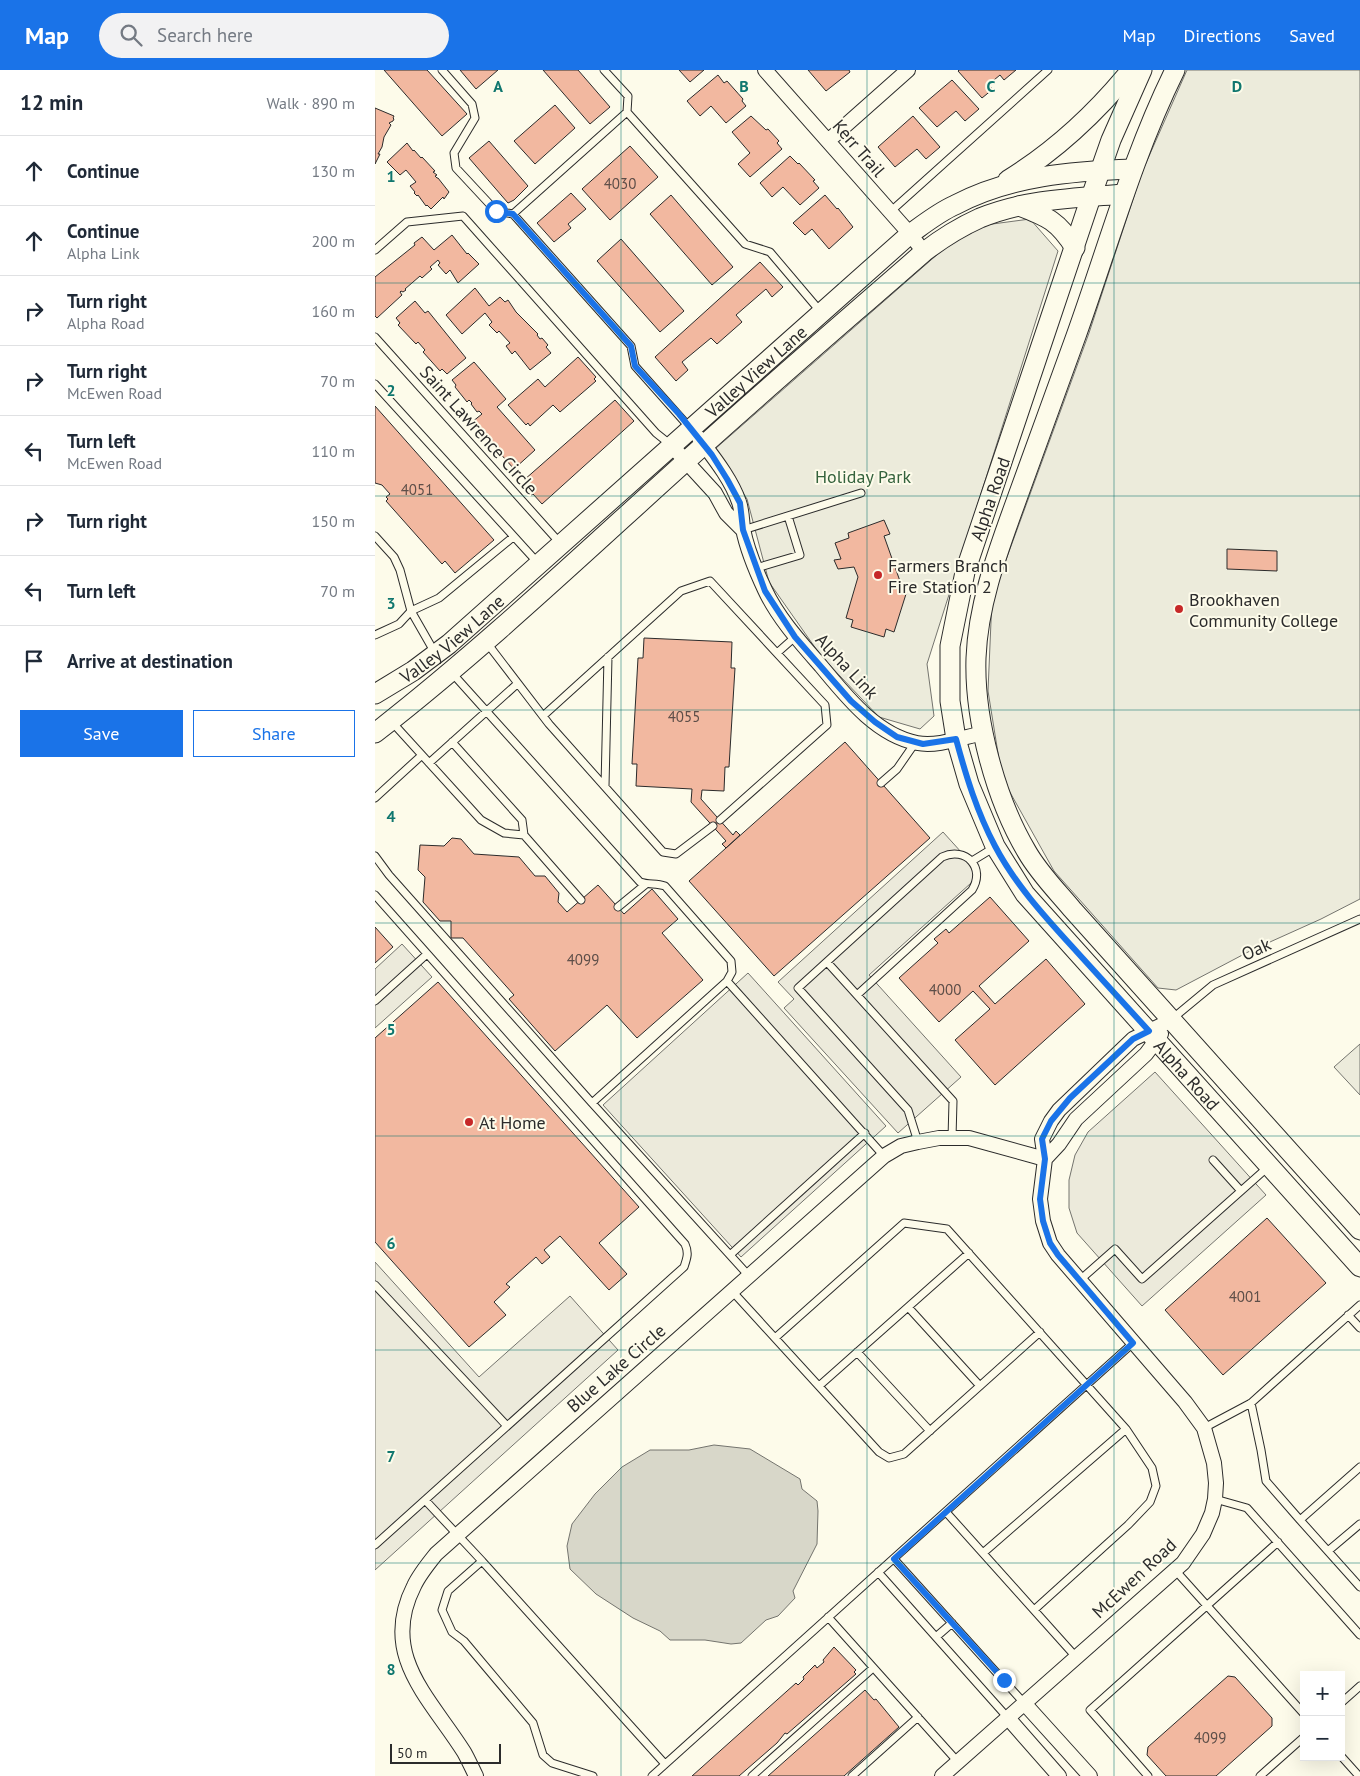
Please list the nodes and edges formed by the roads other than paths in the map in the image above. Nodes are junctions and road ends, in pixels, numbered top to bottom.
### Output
1 (442, 70) edge
2 (604, 70) edge
3 (765, 70) edge
4 (908, 70) edge
5 (1049, 70) edge
6 (1131, 70) edge
7 (1142, 70) edge
8 (1175, 70) edge
9 (627, 112) junction
10 (828, 141) junction
11 (1133, 169) junction
12 (1100, 170) junction
13 (994, 189) junction
14 (1124, 194) junction
15 (1091, 197) junction
16 (1019, 206) junction
17 (890, 212) junction
18 (513, 214) junction
19 (909, 234) junction
20 (1075, 248) junction
21 (375, 250) edge
22 (924, 252) junction
23 (821, 311) junction
24 (375, 337) edge
25 (375, 384) edge
26 (690, 428) junction
27 (671, 445) junction
28 (704, 445) junction
29 (686, 461) junction
30 (861, 493) dead end
31 (788, 516) junction
32 (743, 530) junction
33 (513, 536) junction
34 (375, 537) edge
35 (560, 544) junction
36 (538, 564) junction
37 (756, 568) junction
38 (411, 611) junction
39 (375, 634) edge
40 (795, 637) junction
41 (485, 641) junction
42 (777, 653) junction
43 (436, 654) junction
44 (608, 657) junction
45 (450, 671) junction
46 (517, 684) junction
47 (375, 694) edge
48 (487, 711) junction
49 (543, 716) junction
50 (390, 720) junction
51 (375, 733) edge
52 (984, 733) junction
53 (956, 739) junction
54 (452, 742) junction
55 (915, 743) junction
56 (422, 756) junction
57 (429, 763) junction
58 (881, 783) dead end
59 (605, 786) junction
60 (375, 798) edge
61 (720, 820) dead end
62 (713, 826) dead end
63 (524, 835) junction
64 (995, 846) junction
65 (375, 856) edge
66 (972, 861) junction
67 (646, 884) junction
68 (375, 895) edge
69 (579, 898) dead end
70 (617, 907) dead end
71 (1360, 920) edge
72 (427, 954) junction
73 (827, 962) junction
74 (727, 981) junction
75 (857, 995) junction
76 (375, 1001) edge
77 (1171, 1020) junction
78 (1153, 1035) junction
79 (592, 1103) junction
80 (865, 1133) junction
81 (952, 1138) junction
82 (918, 1142) junction
83 (884, 1156) junction
84 (1045, 1159) junction
85 (1213, 1160) dead end
86 (1269, 1165) junction
87 (1241, 1191) junction
88 (1360, 1230) edge
89 (969, 1254) junction
90 (730, 1255) junction
91 (1360, 1267) edge
92 (749, 1276) junction
93 (1080, 1280) junction
94 (375, 1285) edge
95 (731, 1291) junction
96 (1360, 1305) edge
97 (908, 1307) junction
98 (1348, 1315) junction
99 (1360, 1328) edge
100 (1040, 1332) junction
101 (775, 1338) junction
102 (1133, 1343) junction
103 (857, 1352) junction
104 (1087, 1385) junction
105 (819, 1386) junction
106 (980, 1386) junction
107 (1251, 1403) junction
108 (507, 1426) junction
109 (1204, 1428) junction
110 (1126, 1429) junction
111 (930, 1431) junction
112 (1360, 1468) edge
113 (1215, 1499) junction
114 (425, 1500) junction
115 (946, 1512) junction
116 (1301, 1520) junction
117 (1360, 1524) edge
118 (456, 1534) junction
119 (1278, 1542) junction
120 (375, 1545) edge
121 (1328, 1551) junction
122 (983, 1553) junction
123 (894, 1559) junction
124 (482, 1560) junction
125 (1175, 1570) junction
126 (879, 1572) junction
127 (1359, 1583) edge
128 (1207, 1606) junction
129 (1034, 1610) junction
130 (828, 1618) junction
131 (952, 1623) junction
132 (1360, 1635) edge
133 (936, 1637) junction
134 (1076, 1657) junction
135 (873, 1668) junction
136 (1360, 1686) edge
137 (1345, 1699) edge
138 (1024, 1703) junction
139 (1300, 1710) edge
140 (917, 1717) junction
141 (1008, 1718) junction
142 (1300, 1741) edge
143 (1345, 1760) edge
144 (958, 1762) junction
145 (665, 1764) junction
146 (476, 1776) edge
147 (593, 1776) edge
148 (652, 1776) edge
149 (752, 1776) edge
150 (851, 1776) edge
151 (942, 1776) edge
152 (1059, 1776) edge
153 (1090, 1776) edge
154 (1148, 1776) edge
155 (1260, 1776) edge
156 (1359, 1776) edge

1 - 18 lane
2 - 9 lane
3 - 10 street, Kerr Trail
4 - 10 street
5 - 17 lane
6 - 13 main road
7 - 12 main road
8 - 11 main road
9 - 18 lane
9 - 23 lane
10 - 17 street, Kerr Trail
11 - 12 main road, Valley View Lane
11 - 14 main road
12 - 13 main road, Valley View Lane
12 - 15 main road
13 - 19 main road, Valley View Lane
14 - 15 main road, Valley View Lane
14 - 52 main road, Alpha Road
15 - 16 main road, Valley View Lane
15 - 20 main road, Alpha Road
16 - 20 main road
16 - 22 main road, Valley View Lane
17 - 19 street, Kerr Trail
18 - 26 lane
19 - 22 street, Kerr Trail
19 - 23 main road, Valley View Lane
20 - 53 main road, Alpha Road
21 - 27 lane
22 - 28 main road, Valley View Lane
23 - 26 main road, Valley View Lane
24 - 35 lane, Saint Lawrence Circle
25 - 33 lane
26 - 27 main road, Valley View Lane
26 - 28 street, Alpha Link
27 - 29 street, Alpha Link
27 - 35 main road, Valley View Lane
28 - 29 main road, Valley View Lane
28 - 32 street, Alpha Link
29 - 32 street, Alpha Link
29 - 41 main road, Valley View Lane
30 - 31 lane
31 - 32 lane
31 - 37 lane
32 - 37 street, Alpha Link
33 - 36 lane
33 - 38 lane
34 - 38 lane
35 - 36 main road, Valley View Lane
36 - 43 main road, Valley View Lane
37 - 40 street, Alpha Link
38 - 39 lane
38 - 43 lane
40 - 42 lane
40 - 55 street, Alpha Link
41 - 45 main road, Valley View Lane
41 - 46 lane
42 - 44 lane
42 - 61 lane
43 - 45 main road
43 - 47 main road, Valley View Lane
44 - 49 lane
44 - 59 lane
45 - 48 lane
45 - 50 main road, Valley View Lane
46 - 48 lane
46 - 49 lane
48 - 54 lane
48 - 67 lane
49 - 59 lane
50 - 51 main road, Valley View Lane
50 - 56 lane
52 - 53 street, Alpha Link
52 - 77 main road, Alpha Road
53 - 55 street, Alpha Link
53 - 64 main road, Alpha Road
54 - 57 lane
54 - 63 lane
55 - 58 lane
56 - 57 lane
56 - 60 lane
57 - 63 lane
59 - 62 lane
63 - 69 lane
64 - 66 lane
64 - 78 main road, Alpha Road
65 - 79 lane
66 - 73 lane
66 - 75 lane
67 - 70 lane
67 - 74 lane
68 - 72 lane
71 - 77 lane, Oak
72 - 76 lane
72 - 108 lane
73 - 75 lane
73 - 82 lane
74 - 79 lane
74 - 80 lane
75 - 81 lane
77 - 78 street, McEwen Road
77 - 88 main road, Alpha Road
78 - 84 street, McEwen Road
78 - 84 street, McEwen Road
78 - 86 main road, Alpha Road
79 - 90 lane
80 - 83 lane
80 - 90 lane
81 - 82 street, Blue Lake Circle
81 - 84 street, Blue Lake Circle
82 - 83 street, Blue Lake Circle
83 - 92 street, Blue Lake Circle
84 - 93 street, McEwen Road
85 - 87 lane
86 - 87 lane
86 - 91 main road, Alpha Road
87 - 93 lane
89 - 97 lane
89 - 100 lane
89 - 101 lane
90 - 92 lane
92 - 95 street, Blue Lake Circle
93 - 102 street, McEwen Road
94 - 108 lane
95 - 101 lane
95 - 118 street, Blue Lake Circle
96 - 98 lane
97 - 103 lane
97 - 106 lane
98 - 99 lane
98 - 107 lane
100 - 104 lane
100 - 106 lane
101 - 105 lane
102 - 104 lane
102 - 109 street, McEwen Road
103 - 105 lane
103 - 111 lane
104 - 110 lane
104 - 115 lane
105 - 111 lane
106 - 111 lane
107 - 109 lane
107 - 116 lane
108 - 114 lane
109 - 113 street, McEwen Road
110 - 122 lane
110 - 129 lane
112 - 116 lane
113 - 119 lane
113 - 125 street, McEwen Road
114 - 118 lane
114 - 120 lane
115 - 122 lane
115 - 123 lane
116 - 121 lane
117 - 121 lane
118 - 124 lane
118 - 146 street, Blue Lake Circle
119 - 128 lane
119 - 132 lane
121 - 127 lane
122 - 129 lane
123 - 126 lane
123 - 131 lane
124 - 145 lane
124 - 147 lane
125 - 128 lane
125 - 134 street, McEwen Road
126 - 130 lane
126 - 133 lane
128 - 139 lane
128 - 154 lane
129 - 134 lane
130 - 135 lane
130 - 145 lane
131 - 133 lane
131 - 138 lane
133 - 141 lane
134 - 138 street, McEwen Road
135 - 140 lane
135 - 149 lane
136 - 137 lane
138 - 141 street, McEwen Road
138 - 153 street
140 - 144 lane
140 - 150 lane
141 - 144 street, McEwen Road
141 - 152 street
142 - 155 lane
143 - 156 lane
144 - 151 street, McEwen Road
145 - 148 lane

